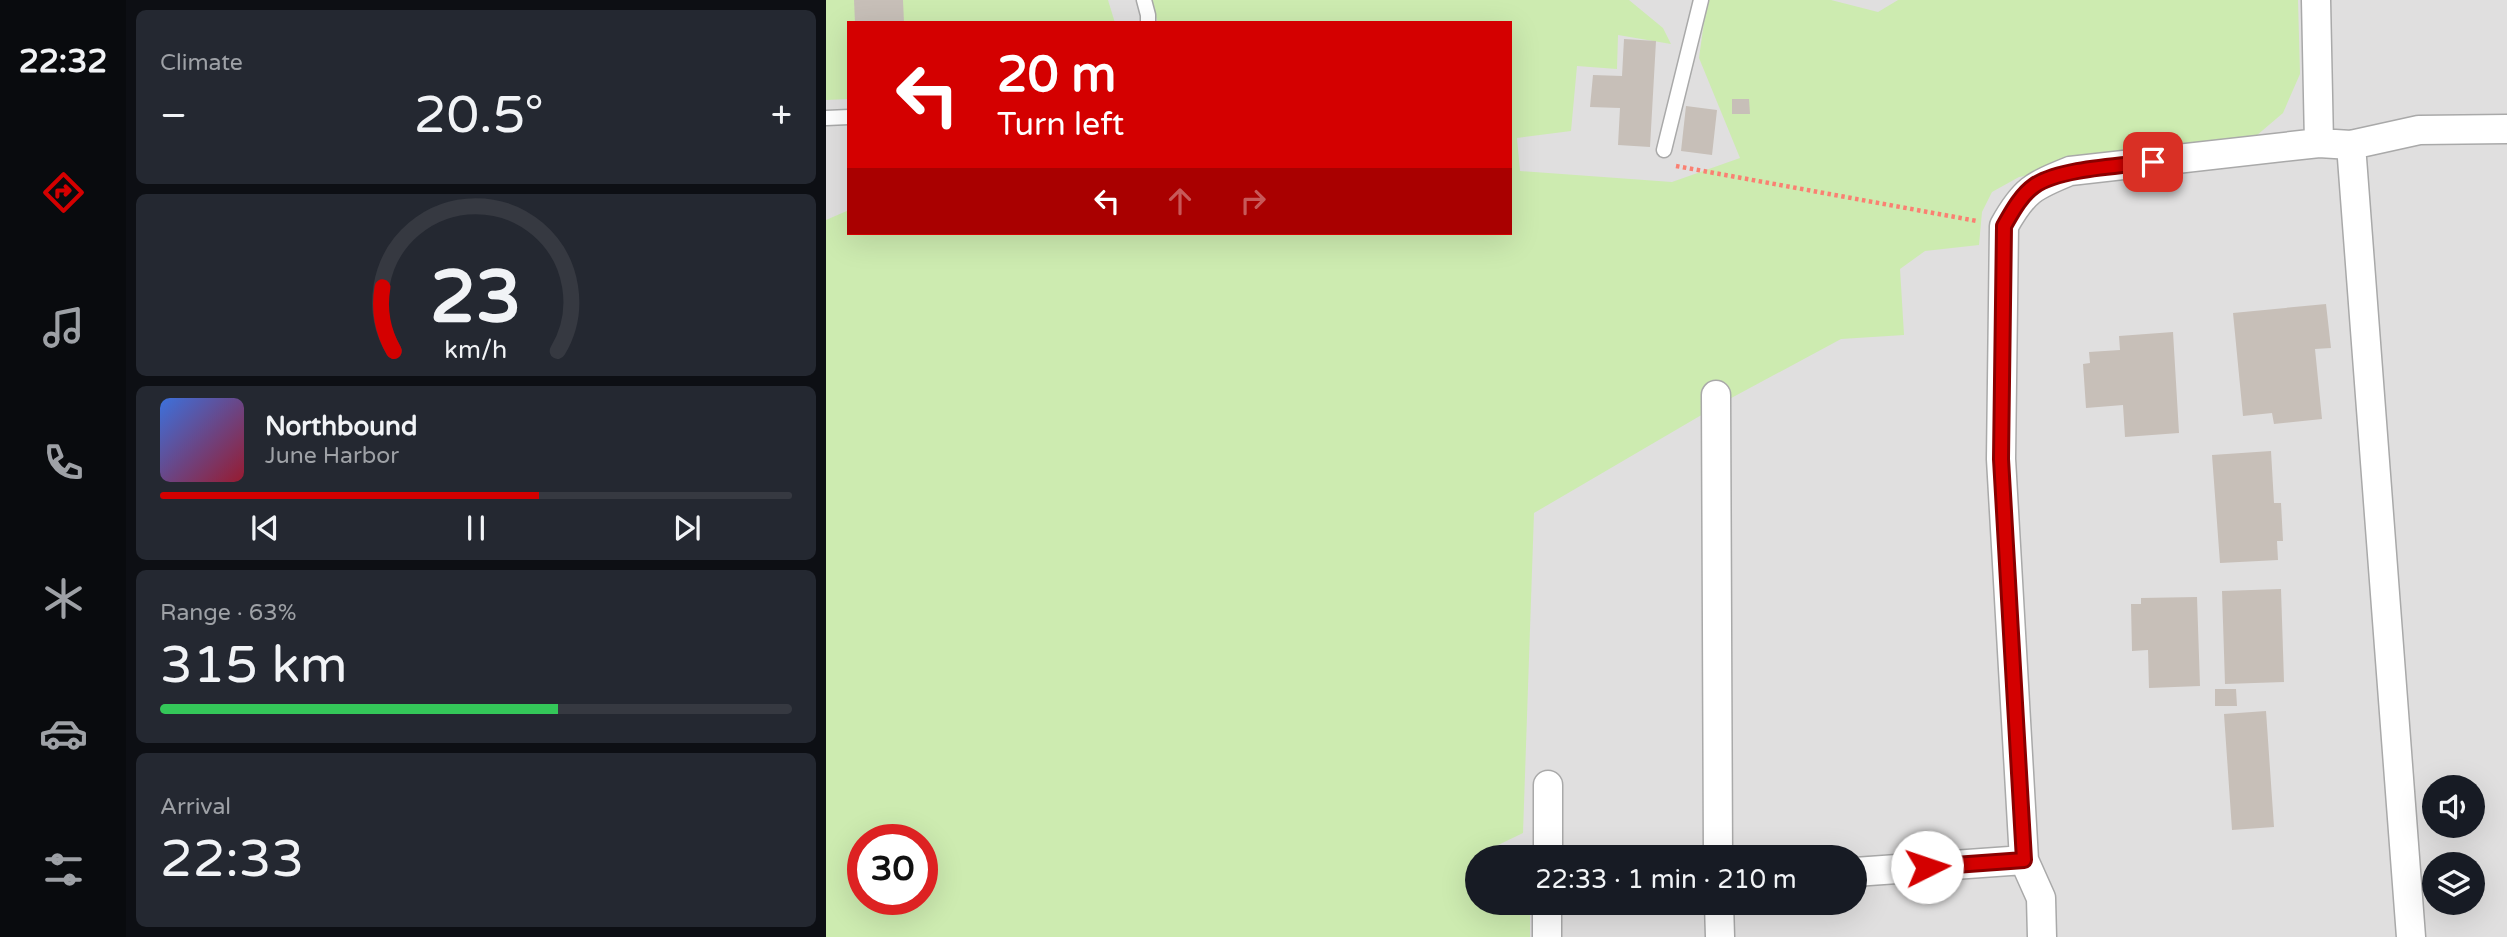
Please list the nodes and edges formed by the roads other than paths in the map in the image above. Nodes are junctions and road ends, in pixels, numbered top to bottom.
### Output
1 (1144, 0) edge
2 (1701, 0) edge
3 (2316, 0) edge
4 (1148, 21) edge
5 (847, 117) edge
6 (826, 118) edge
7 (2507, 129) edge
8 (2319, 143) junction
9 (2351, 145) junction
10 (1664, 150) road end
11 (1716, 395) dead end
12 (1548, 785) dead end
13 (1548, 845) edge
14 (1718, 845) edge
15 (2024, 860) junction
16 (1867, 871) edge
17 (1548, 915) edge
18 (1719, 915) edge
19 (1547, 937) edge
20 (1720, 937) edge
21 (2042, 937) edge
22 (2411, 937) edge

1 - 4 lane
2 - 10 lane
3 - 8 street
5 - 6 lane
7 - 9 street
8 - 9 street
8 - 15 street
9 - 22 street
11 - 14 street
12 - 13 street
15 - 16 street
15 - 21 street
17 - 19 street
18 - 20 street

